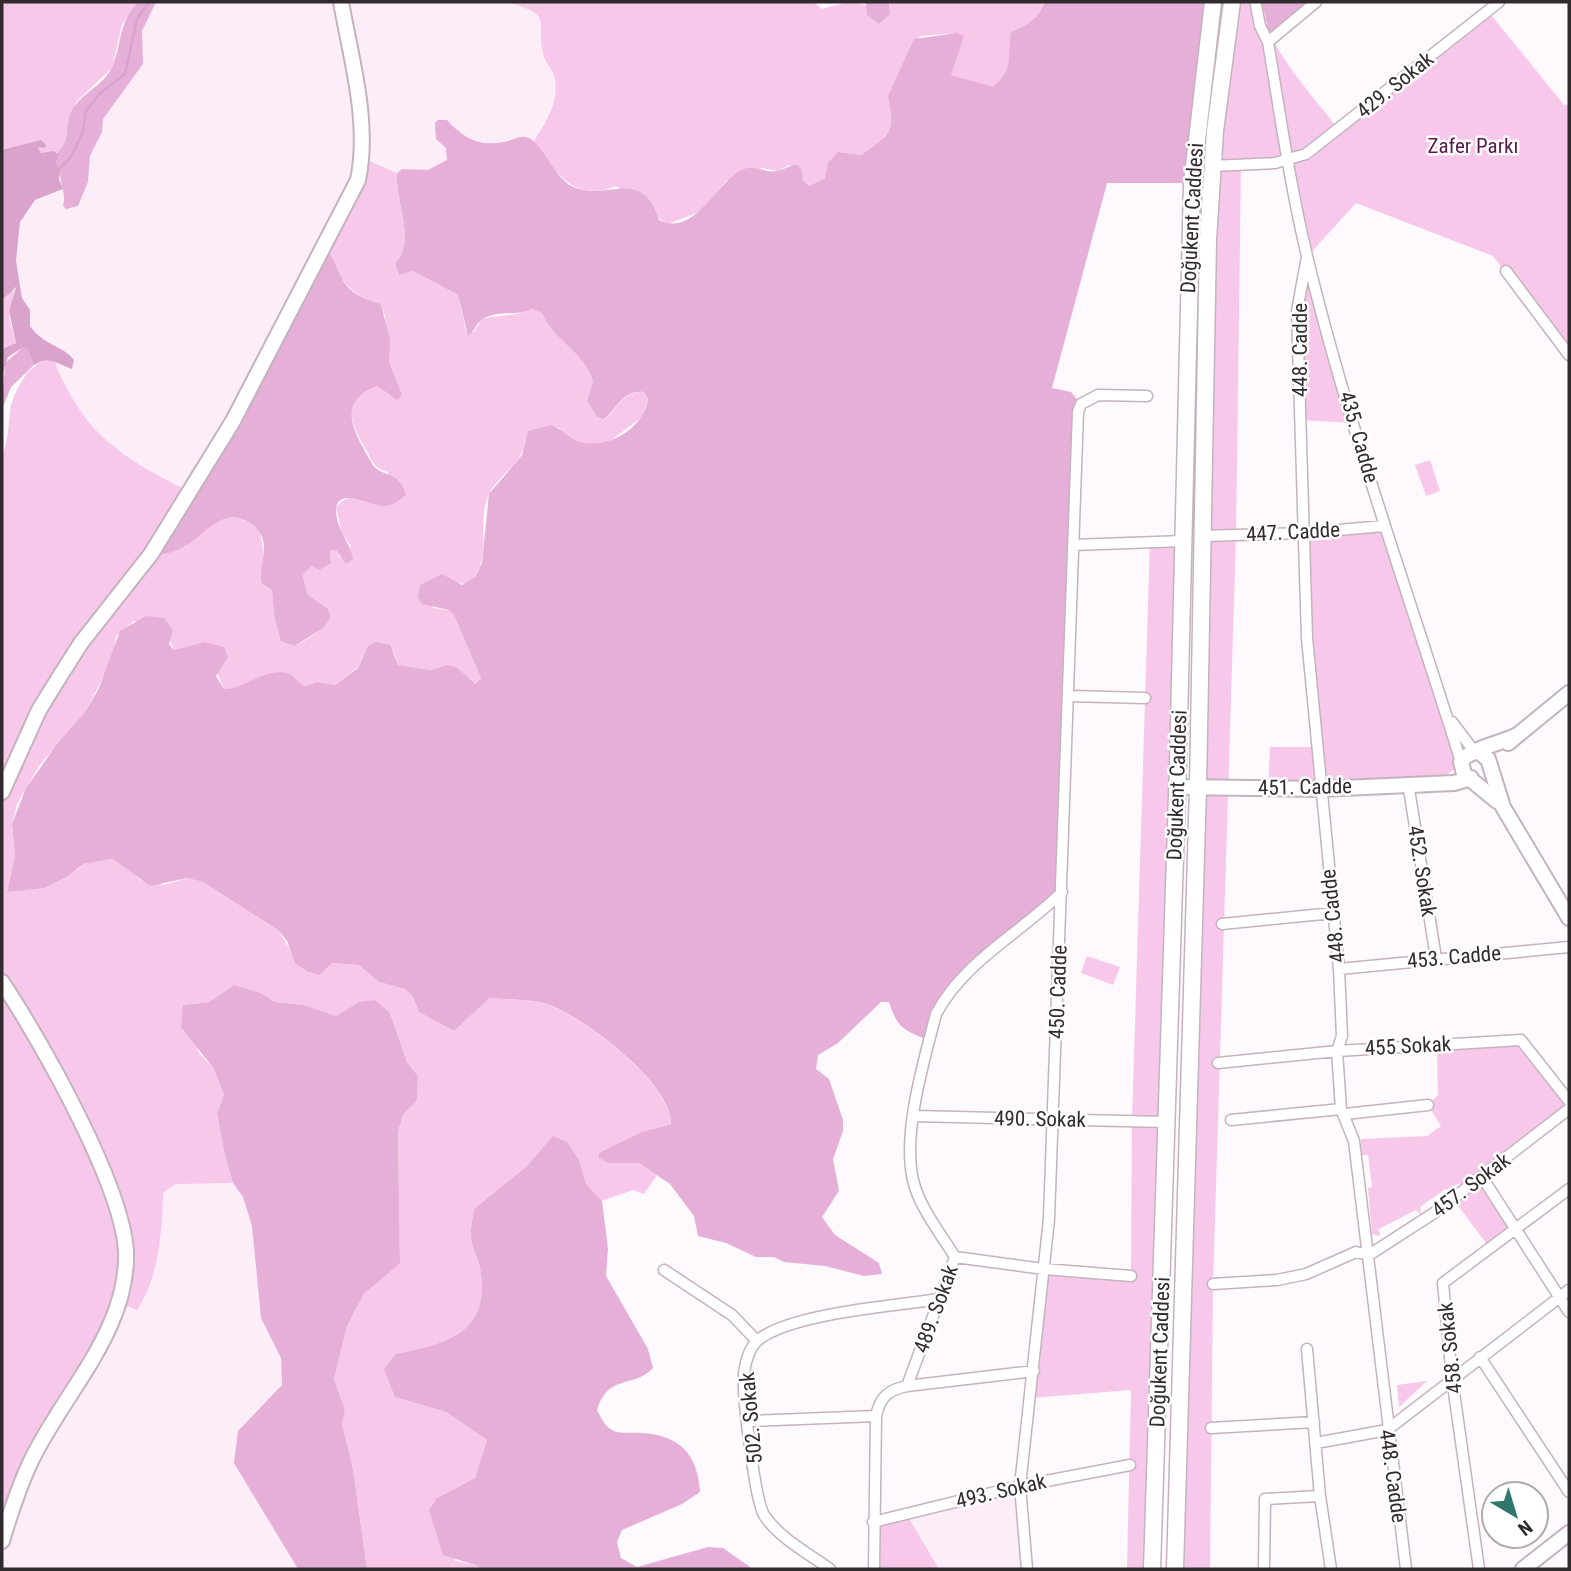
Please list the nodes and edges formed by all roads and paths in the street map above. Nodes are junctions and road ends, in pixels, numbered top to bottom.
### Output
1 (341, 2) edge
2 (1213, 2) edge
3 (1232, 2) edge
4 (1316, 2) edge
5 (1499, 2) edge
6 (1256, 5) dead end
7 (1268, 42) junction
8 (1287, 161) junction
9 (1212, 166) junction
10 (1307, 257) junction
11 (1506, 271) dead end
12 (1569, 355) edge
13 (1147, 396) dead end
14 (1384, 526) junction
15 (1304, 533) junction
16 (1202, 536) junction
17 (1184, 541) junction
18 (1073, 545) junction
19 (1569, 693) edge
20 (1069, 696) junction
21 (1145, 698) dead end
22 (1444, 710) junction
23 (1515, 736) junction
24 (1476, 751) junction
25 (1461, 762) junction
26 (1489, 763) junction
27 (1472, 778) junction
28 (1432, 782) junction
29 (1408, 783) junction
30 (1177, 787) junction
31 (1198, 787) junction
32 (1320, 789) junction
33 (2, 792) edge
34 (1503, 807) junction
35 (1062, 892) junction
36 (1333, 913) junction
37 (1569, 918) edge
38 (1222, 924) dead end
39 (1569, 947) edge
40 (1436, 958) junction
41 (1339, 968) junction
42 (2, 982) edge
43 (1338, 1051) junction
44 (1218, 1063) dead end
45 (1569, 1101) edge
46 (1428, 1105) dead end
47 (1569, 1109) edge
48 (1343, 1112) junction
49 (915, 1116) junction
50 (1052, 1119) junction
51 (1231, 1120) dead end
52 (1166, 1122) junction
53 (1482, 1177) junction
54 (1569, 1189) edge
55 (1516, 1228) junction
56 (1370, 1255) junction
57 (956, 1257) junction
58 (1044, 1269) junction
59 (664, 1270) dead end
60 (1131, 1276) dead end
61 (1213, 1284) dead end
62 (1569, 1290) edge
63 (1560, 1297) junction
64 (939, 1299) junction
65 (1569, 1312) edge
66 (757, 1341) junction
67 (1307, 1349) dead end
68 (1480, 1357) junction
69 (1034, 1371) junction
70 (1452, 1378) junction
71 (907, 1386) junction
72 (876, 1416) junction
73 (749, 1421) junction
74 (1314, 1422) junction
75 (1211, 1428) dead end
76 (1387, 1430) junction
77 (1316, 1443) junction
78 (1130, 1465) dead end
79 (1020, 1486) junction
80 (1569, 1492) edge
81 (1320, 1496) junction
82 (5, 1519) edge
83 (873, 1522) junction
84 (1569, 1533) edge
85 (2, 1541) edge
86 (830, 1569) edge
87 (874, 1569) edge
88 (1027, 1569) edge
89 (1152, 1569) edge
90 (1175, 1569) edge
91 (1264, 1569) edge
92 (1331, 1569) edge
93 (1406, 1569) edge
94 (1479, 1569) edge
95 (1523, 1569) edge

1 - 33 street
2 - 17 main road, Doğukent Caddesi
3 - 9 main road, Doğukent Caddesi
4 - 7 street
5 - 8 street, 429. Sokak
6 - 7 street, 435. Cadde
7 - 8 street, 435. Cadde
8 - 9 street
8 - 10 street, 435. Cadde
9 - 16 main road, Doğukent Caddesi
10 - 14 street, 435. Cadde
10 - 15 street, 448. Cadde
11 - 12 street
13 - 18 street, 450. Cadde
14 - 15 street, 447. Cadde
14 - 22 street, 435. Cadde
15 - 16 street, 447. Cadde
15 - 32 street, 448. Cadde
16 - 31 main road, Doğukent Caddesi
17 - 18 street
17 - 30 main road, Doğukent Caddesi
18 - 20 street, 450. Cadde
19 - 23 street
20 - 21 street
20 - 35 street, 450. Cadde
22 - 24 street
22 - 25 street, 435. Cadde
23 - 24 street
23 - 26 street
24 - 25 street
24 - 26 street
25 - 27 street
25 - 28 street
26 - 27 street
26 - 34 street
27 - 28 street, 451. Cadde
27 - 34 street
28 - 29 street, 451. Cadde
29 - 32 street, 451. Cadde
29 - 40 street, 452. Sokak
30 - 31 street, 451. Cadde
30 - 52 main road, Doğukent Caddesi
31 - 32 street, 451. Cadde
31 - 90 main road, Doğukent Caddesi
32 - 36 street, 448. Cadde
34 - 37 street
35 - 49 street, 489. Sokak
35 - 50 street, 450. Cadde
36 - 38 street
36 - 41 street, 448. Cadde
39 - 40 street, 453. Cadde
40 - 41 street, 453. Cadde
41 - 43 street, 448. Cadde
42 - 82 street
43 - 44 street, 455 Sokak
43 - 45 street, 455 Sokak
43 - 48 street, 448. Cadde
46 - 48 street
47 - 53 street, 457. Sokak
48 - 51 street
48 - 56 street, 448. Cadde
49 - 50 street, 490. Sokak
49 - 57 street, 489. Sokak
50 - 52 street, 490. Sokak
50 - 58 street, 450. Cadde
52 - 89 main road, Doğukent Caddesi
53 - 55 street
53 - 56 street, 457. Sokak
54 - 55 street, 458. Sokak
55 - 63 street
55 - 70 street, 458. Sokak
56 - 61 street
56 - 76 street, 448. Cadde
57 - 58 street
57 - 64 street, 489. Sokak
58 - 60 street
58 - 69 street, 450. Cadde
59 - 66 street
62 - 63 street
63 - 65 street
63 - 68 street
64 - 66 street, 502. Sokak
64 - 71 street, 489. Sokak
66 - 73 street, 502. Sokak
67 - 74 street
68 - 70 street
68 - 80 street
69 - 71 street
69 - 79 street, 450. Cadde
70 - 76 street
70 - 94 street, 458. Sokak
71 - 72 street
72 - 73 street
72 - 83 street
73 - 86 street, 502. Sokak
74 - 75 street
74 - 77 street
76 - 77 street
76 - 93 street, 448. Cadde
77 - 81 street
78 - 79 street, 493. Sokak
79 - 83 street, 493. Sokak
79 - 88 street, 450. Cadde
81 - 91 street
81 - 92 street
82 - 85 street
83 - 87 street
84 - 95 street

